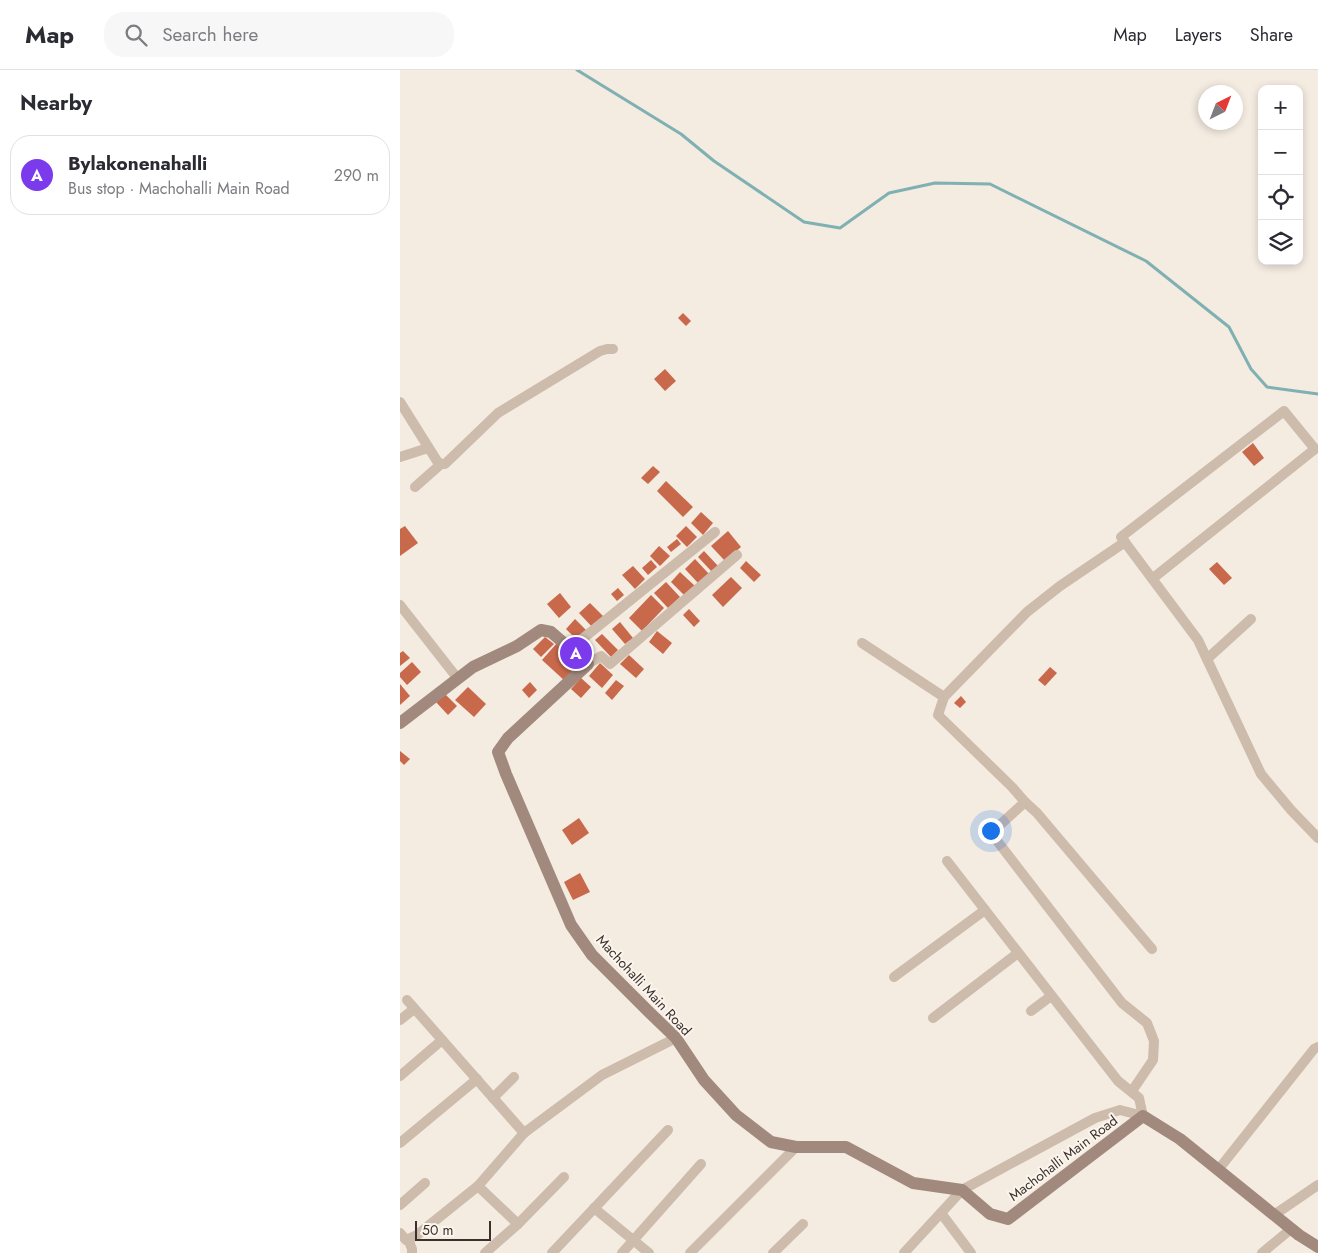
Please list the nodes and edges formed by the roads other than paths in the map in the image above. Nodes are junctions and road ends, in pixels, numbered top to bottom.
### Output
1 (612, 349) dead end
2 (400, 404) edge
3 (428, 448) junction
4 (400, 457) edge
5 (441, 464) junction
6 (415, 487) dead end
7 (715, 532) dead end
8 (1125, 542) junction
9 (737, 555) dead end
10 (1152, 579) junction
11 (400, 606) edge
12 (1252, 619) dead end
13 (862, 643) dead end
14 (570, 648) junction
15 (1207, 659) junction
16 (588, 664) junction
17 (458, 678) junction
18 (944, 697) junction
19 (400, 723) edge
20 (1025, 802) junction
21 (1318, 838) edge
22 (947, 861) dead end
23 (985, 910) junction
24 (1152, 949) dead end
25 (1018, 953) junction
26 (894, 977) dead end
27 (1051, 996) junction
28 (407, 1000) dead end
29 (414, 1008) junction
30 (1031, 1011) dead end
31 (933, 1018) dead end
32 (400, 1020) edge
33 (676, 1038) junction
34 (442, 1040) junction
35 (1318, 1047) edge
36 (400, 1076) edge
37 (514, 1077) dead end
38 (477, 1079) junction
39 (1132, 1091) junction
40 (493, 1098) junction
41 (1143, 1116) junction
42 (668, 1130) dead end
43 (524, 1133) junction
44 (400, 1143) edge
45 (796, 1147) junction
46 (701, 1164) dead end
47 (1218, 1170) junction
48 (564, 1177) dead end
49 (425, 1183) dead end
50 (1318, 1185) edge
51 (478, 1186) junction
52 (962, 1190) junction
53 (400, 1205) edge
54 (594, 1208) junction
55 (941, 1213) junction
56 (1274, 1215) junction
57 (518, 1224) junction
58 (804, 1224) dead end
59 (1291, 1229) junction
60 (404, 1236) edge
61 (633, 1240) junction
62 (1318, 1247) edge
63 (412, 1253) edge
64 (485, 1253) edge
65 (552, 1253) edge
66 (622, 1253) edge
67 (649, 1253) edge
68 (690, 1253) edge
69 (773, 1253) edge
70 (904, 1253) edge
71 (971, 1253) edge
72 (1262, 1253) edge

1 - 5 street
2 - 3 street
3 - 4 street
3 - 5 street
5 - 6 street
7 - 14 street
8 - 10 street
8 - 10 street
8 - 18 street
9 - 16 street
10 - 15 street
11 - 17 street
12 - 15 street
13 - 18 street
14 - 16 street
14 - 17 street
15 - 21 street
16 - 33 street, Machohalli Main Road
17 - 19 street
18 - 20 street
20 - 24 street
20 - 39 street
22 - 23 street
23 - 25 street
23 - 26 street
25 - 27 street
25 - 31 street
27 - 30 street
27 - 39 street
28 - 29 street
29 - 32 street
29 - 34 street
33 - 43 street
33 - 45 street, Machohalli Main Road
34 - 36 street
34 - 38 street
35 - 47 street
37 - 40 street
38 - 40 street
38 - 44 street
39 - 41 street
40 - 43 street
41 - 47 street
41 - 52 street
41 - 52 street, Machohalli Main Road
42 - 54 street
43 - 51 street
45 - 52 street, Machohalli Main Road
45 - 68 street
46 - 61 street
47 - 56 street
48 - 57 street
49 - 53 street
50 - 56 street
51 - 57 street
51 - 60 street
52 - 55 street
54 - 61 street
54 - 65 street
55 - 70 street
55 - 71 street
56 - 59 street
57 - 64 street
58 - 69 street
59 - 62 street
59 - 72 street
60 - 63 street
61 - 66 street
61 - 67 street

